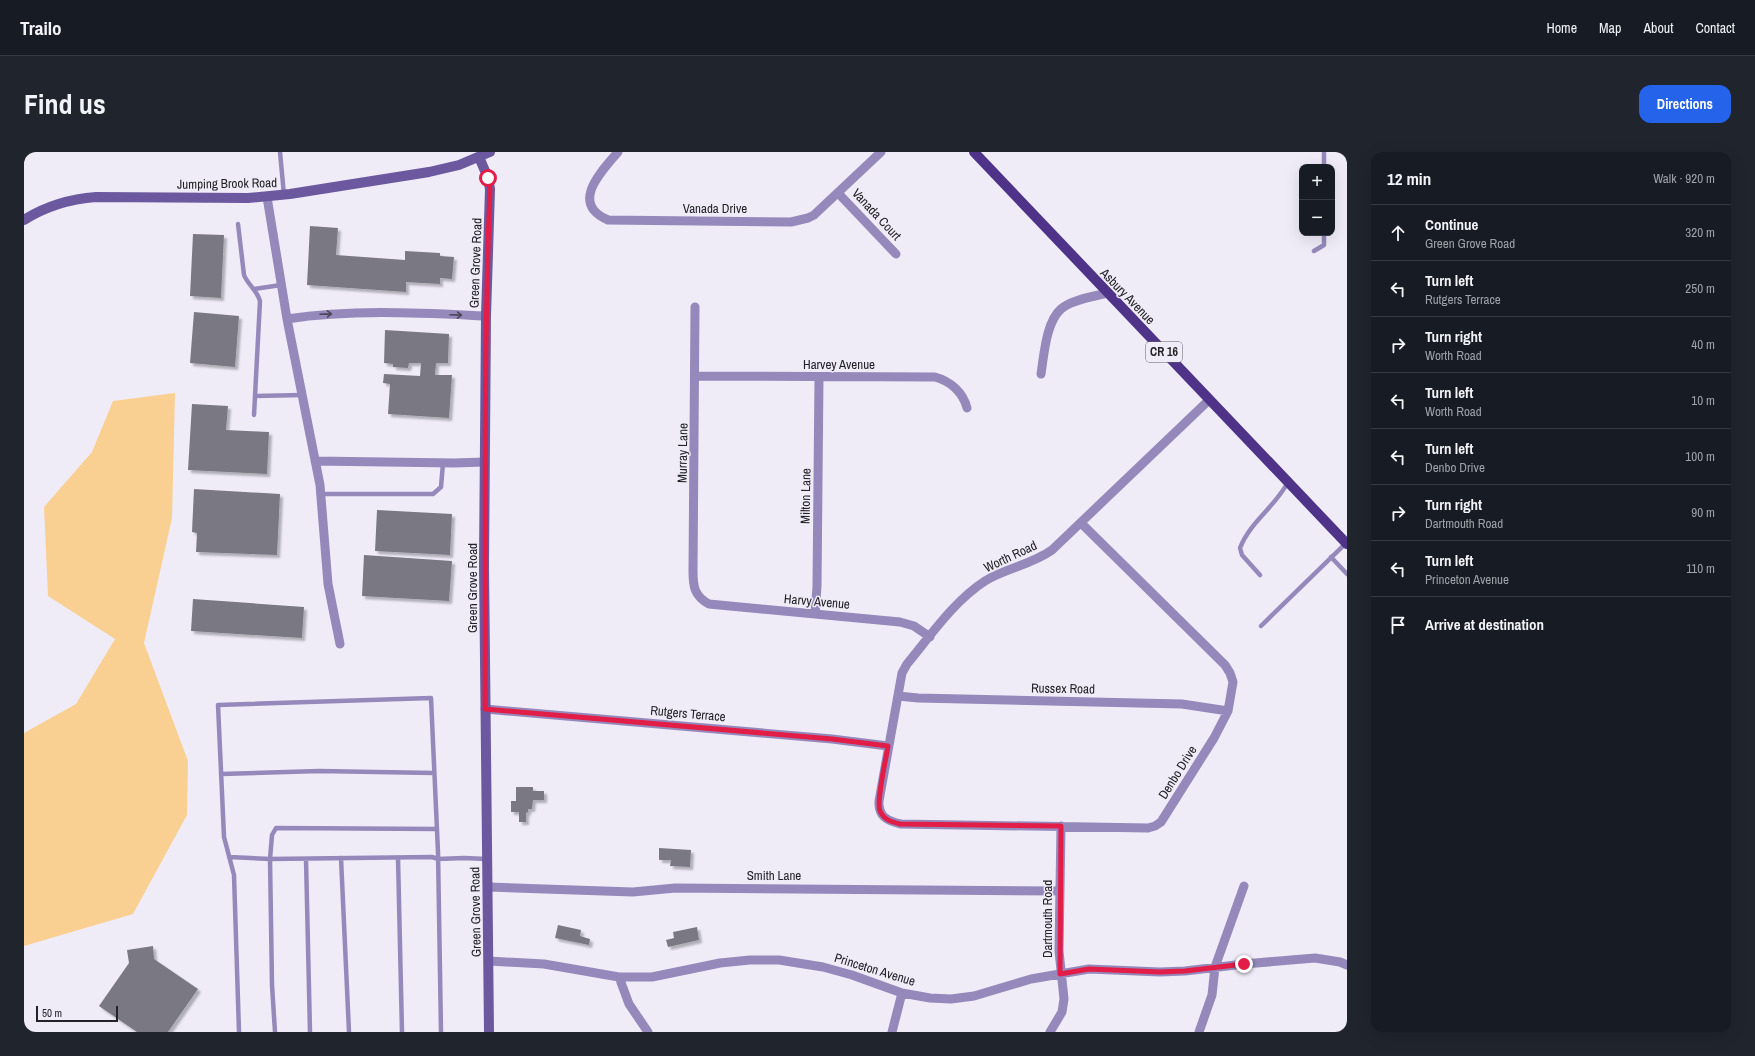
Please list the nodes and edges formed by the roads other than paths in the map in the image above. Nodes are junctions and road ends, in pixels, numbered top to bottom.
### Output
1 (280, 152) edge
2 (490, 152) edge
3 (618, 152) edge
4 (881, 152) edge
5 (974, 152) edge
6 (1324, 152) edge
7 (479, 157) junction
8 (1324, 164) edge
9 (838, 193) junction
10 (284, 195) junction
11 (267, 197) junction
12 (24, 220) edge
13 (238, 224) dead end
14 (1324, 236) edge
15 (1314, 252) dead end
16 (896, 254) dead end
17 (281, 285) junction
18 (254, 289) junction
19 (1108, 293) junction
20 (695, 307) dead end
21 (486, 316) junction
22 (287, 319) junction
23 (1041, 374) dead end
24 (695, 376) junction
25 (819, 377) junction
26 (303, 395) junction
27 (255, 396) junction
28 (1209, 400) junction
29 (967, 408) dead end
30 (254, 415) dead end
31 (315, 461) junction
32 (485, 462) junction
33 (443, 463) junction
34 (1288, 482) junction
35 (321, 494) junction
36 (1081, 523) junction
37 (1346, 544) edge
38 (1331, 557) junction
39 (1347, 574) edge
40 (1260, 575) dead end
41 (700, 598) joint
42 (815, 614) junction
43 (1261, 626) dead end
44 (930, 637) junction
45 (340, 644) dead end
46 (898, 696) junction
47 (485, 709) junction
48 (1228, 711) junction
49 (888, 746) junction
50 (434, 773) junction
51 (221, 774) junction
52 (885, 818) joint
53 (1061, 826) junction
54 (437, 829) junction
55 (229, 856) junction
56 (340, 858) junction
57 (398, 858) junction
58 (270, 859) junction
59 (306, 859) junction
60 (438, 859) junction
61 (487, 859) junction
62 (1244, 886) dead end
63 (488, 887) junction
64 (1060, 891) junction
65 (488, 961) junction
66 (1347, 965) edge
67 (1216, 967) junction
68 (1060, 974) junction
69 (619, 978) junction
70 (902, 993) junction
71 (239, 1032) edge
72 (275, 1032) edge
73 (310, 1032) edge
74 (349, 1032) edge
75 (402, 1032) edge
76 (441, 1032) edge
77 (489, 1032) edge
78 (648, 1032) edge
79 (892, 1032) edge
80 (1050, 1032) edge
81 (1199, 1032) edge

1 - 10 lane
2 - 7 street
3 - 9 street, Vanada Drive
4 - 9 street, Vanada Drive
5 - 19 main road, Asbury Avenue / CR 16
6 - 8 lane
7 - 10 street, Jumping Brook Road
7 - 21 street, Green Grove Road
9 - 16 street, Vanada Court
10 - 11 street, Jumping Brook Road
11 - 12 street, Jumping Brook Road
11 - 17 street
13 - 18 lane
14 - 15 lane
17 - 18 lane
17 - 22 street
18 - 27 lane
19 - 23 street
19 - 28 main road, Asbury Avenue / CR 16
20 - 24 street, Murray Lane
22 -> 21 street
21 - 32 street, Green Grove Road
22 - 26 street
24 - 25 street, Harvey Avenue
24 - 41 street, Murray Lane
25 - 29 street, Harvey Avenue
25 - 42 street, Milton Lane
26 - 27 lane
26 - 31 street
27 - 30 lane
28 - 34 main road, Asbury Avenue / CR 16
28 - 36 street, Worth Road
31 - 33 street
31 - 35 street
32 - 33 street
32 - 47 street, Green Grove Road
33 - 35 lane
34 - 37 main road, Asbury Avenue / CR 16
34 - 40 lane
35 - 45 street
36 - 44 street, Worth Road
36 - 48 street, Denbo Drive
37 - 38 lane
38 - 39 lane
38 - 43 lane
41 - 42 street, Harvy Avenue
42 - 44 street, Harvy Avenue
44 - 46 street, Worth Road
46 - 48 street, Russex Road
46 - 49 street, Worth Road
47 - 49 street, Rutgers Terrace
47 - 61 street, Green Grove Road
48 - 53 street, Denbo Drive
49 - 52 street, Worth Road
50 - 51 lane
50 - 51 lane
50 - 54 lane
51 - 55 lane
52 - 53 street, Denbo Drive
53 - 64 street, Dartmouth Road
54 - 58 lane
54 - 60 lane
55 - 58 lane
55 - 71 lane
56 - 57 lane
56 - 59 lane
56 - 74 lane
57 - 60 lane
57 - 75 lane
58 - 59 lane
58 - 72 lane
59 - 73 lane
60 - 61 lane
60 - 76 lane
61 - 63 street, Green Grove Road
62 - 67 street
63 - 64 street, Smith Lane
63 - 65 street, Green Grove Road
64 - 68 street, Dartmouth Road
65 - 69 street, Princeton Avenue
65 - 77 street, Green Grove Road
66 - 67 street, Princeton Avenue
67 - 68 street, Princeton Avenue
67 - 81 street
68 - 70 street, Princeton Avenue
68 - 80 street, Dartmouth Road
69 - 70 street, Princeton Avenue
69 - 78 street
70 - 79 street

